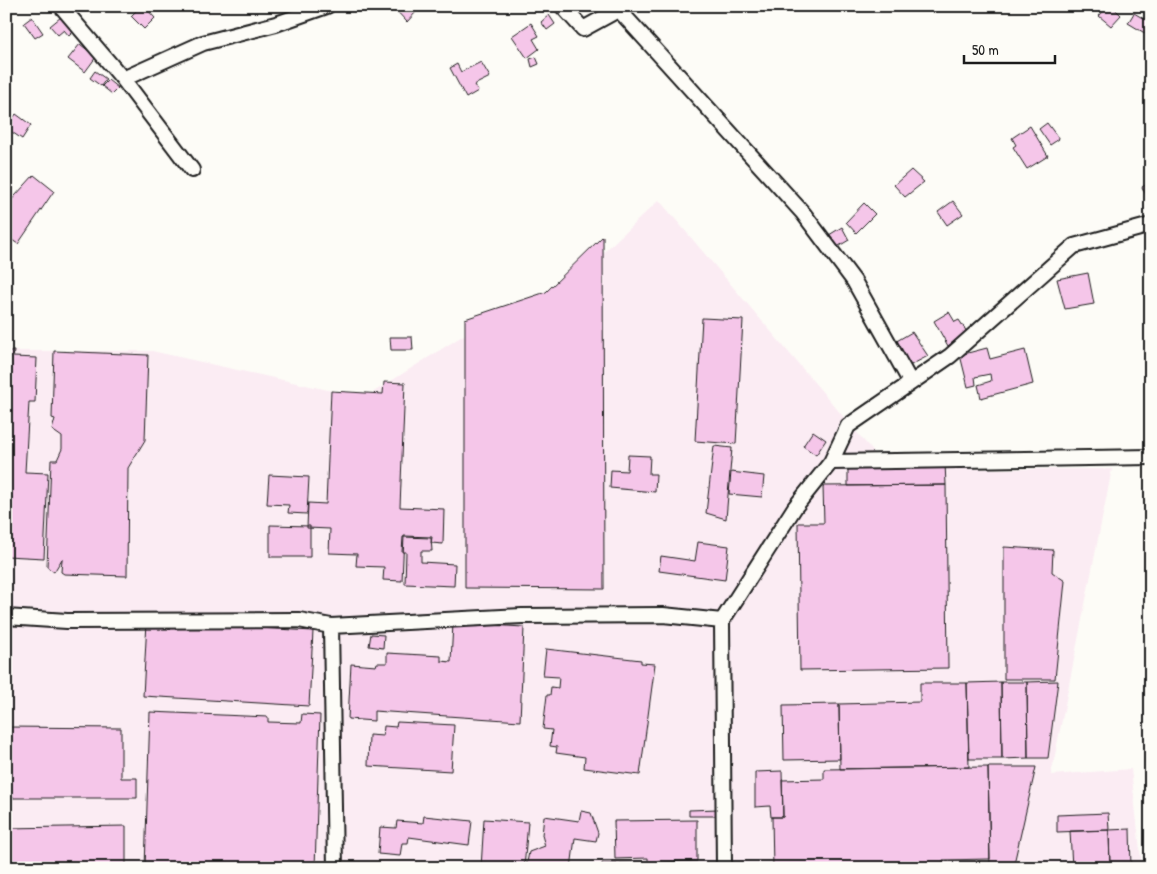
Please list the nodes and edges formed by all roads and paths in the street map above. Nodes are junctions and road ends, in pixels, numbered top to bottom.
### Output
1 (61, 6) edge
2 (327, 6) edge
3 (562, 6) edge
4 (622, 8) edge
5 (123, 79) junction
6 (192, 170) dead end
7 (1151, 225) edge
8 (911, 383) junction
9 (1151, 457) edge
10 (831, 462) junction
11 (6, 617) edge
12 (722, 621) junction
13 (331, 626) junction
14 (334, 868) edge
15 (724, 868) edge

1 - 5 street
2 - 5 street
3 - 4 street
4 - 8 street
5 - 6 street
7 - 8 street
8 - 10 street
9 - 10 street
10 - 12 street
11 - 13 street
12 - 13 street
12 - 15 street
13 - 14 street

